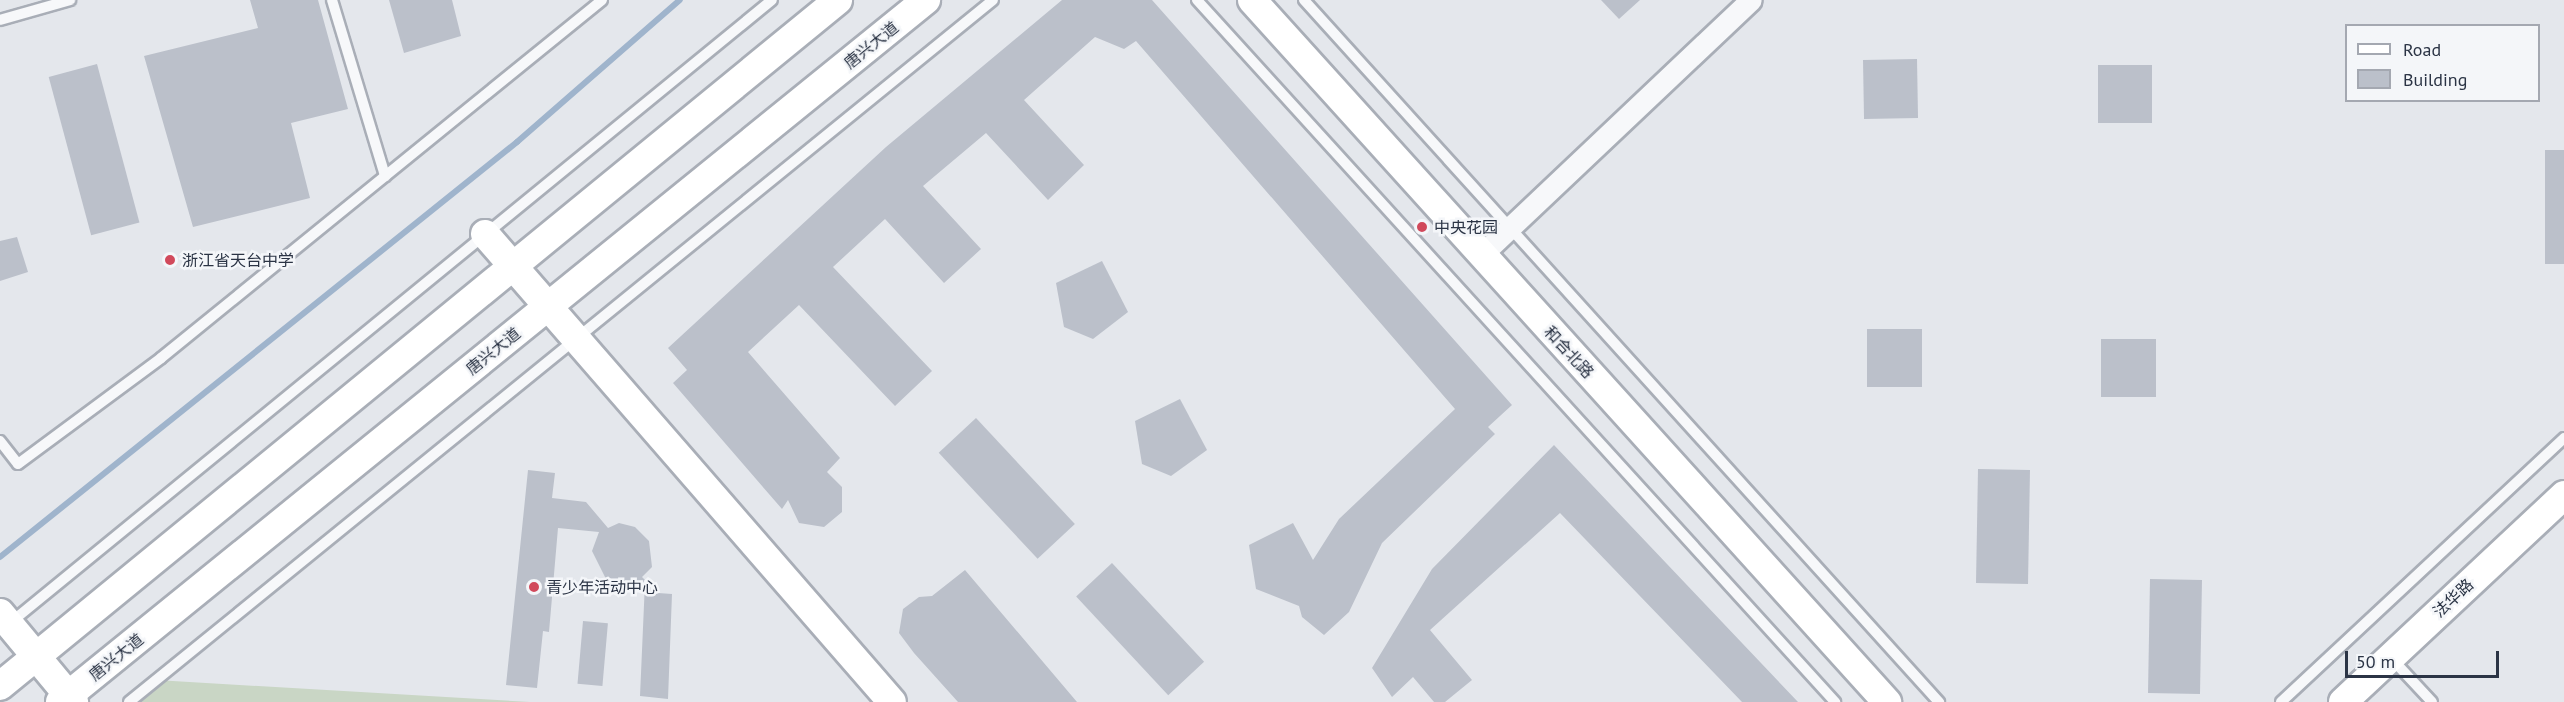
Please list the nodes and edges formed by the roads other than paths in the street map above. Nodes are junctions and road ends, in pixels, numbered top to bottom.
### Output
1 (70, 0) edge
2 (332, 0) edge
3 (602, 0) edge
4 (772, 0) edge
5 (838, 0) edge
6 (926, 0) edge
7 (993, 0) edge
8 (1197, 0) edge
9 (1252, 0) edge
10 (1304, 0) edge
11 (1751, 0) edge
12 (0, 20) edge
13 (385, 176) junction
14 (1509, 227) junction
15 (485, 234) junction
16 (1481, 255) junction
17 (510, 264) junction
18 (547, 308) junction
19 (575, 340) junction
20 (2564, 438) edge
21 (0, 441) edge
22 (2564, 495) edge
23 (3, 623) edge
24 (37, 657) junction
25 (2390, 658) junction
26 (0, 686) edge
27 (67, 700) edge
28 (129, 702) edge
29 (892, 702) edge
30 (1835, 702) edge
31 (1887, 702) edge
32 (1939, 702) edge
33 (2281, 702) edge
34 (2343, 702) edge
35 (2432, 702) edge

1 - 12 lane
2 - 13 lane
3 - 13 lane
4 - 15 lane
5 - 17 main road
6 - 18 main road, 唐兴大道
7 - 19 lane
8 - 30 lane
9 - 16 main road, 和合北路
10 - 14 lane
11 - 14 street
13 - 21 lane
14 - 16 street
14 - 32 lane
15 - 17 main road
15 - 23 lane
16 - 31 main road, 和合北路
17 - 18 main road
17 - 24 main road
18 - 19 main road
18 - 27 main road, 唐兴大道
19 - 28 lane
19 - 29 main road
20 - 33 lane
22 - 25 main road, 法华路
23 - 24 main road
24 - 26 main road
24 - 27 main road
25 - 34 main road, 法华路
25 - 35 lane

